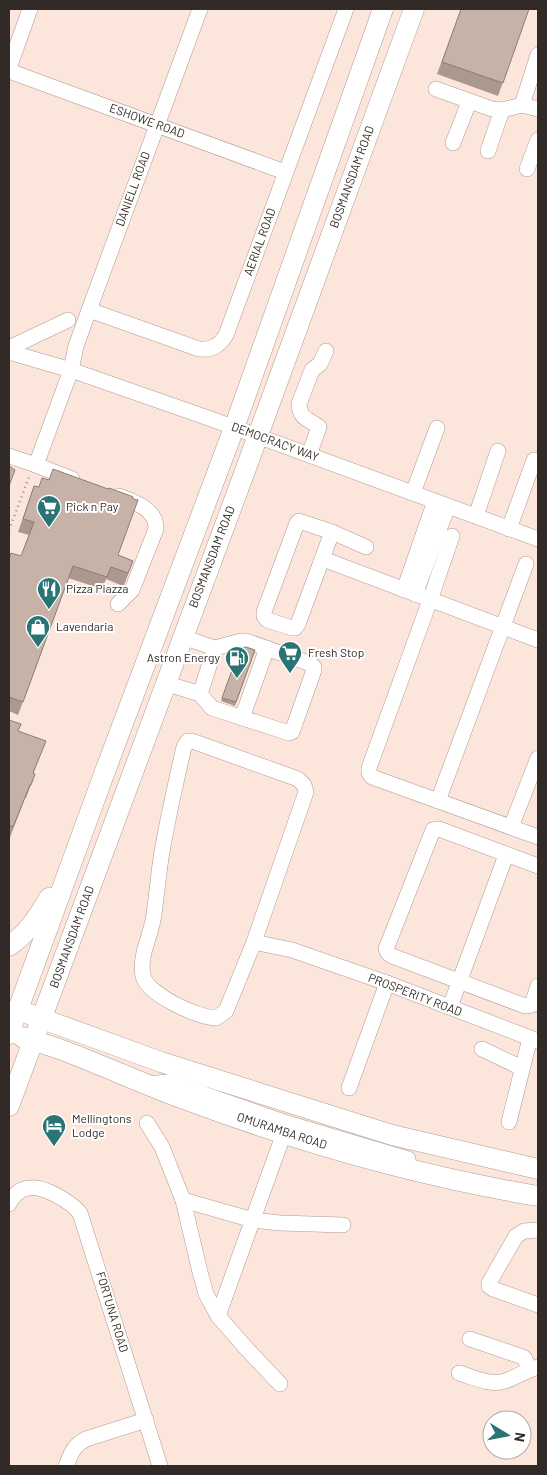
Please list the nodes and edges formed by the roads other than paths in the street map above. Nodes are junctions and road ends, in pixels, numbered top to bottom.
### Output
1 (30, 9) edge
2 (200, 9) edge
3 (346, 9) edge
4 (383, 9) edge
5 (414, 9) edge
6 (538, 55) edge
7 (9, 69) edge
8 (436, 89) dead end
9 (469, 102) junction
10 (522, 105) junction
11 (538, 109) edge
12 (502, 110) junction
13 (157, 124) junction
14 (538, 140) edge
15 (453, 143) dead end
16 (488, 151) dead end
17 (527, 169) dead end
18 (285, 172) junction
19 (88, 310) junction
20 (68, 320) dead end
21 (9, 348) edge
22 (326, 351) dead end
23 (9, 352) edge
24 (71, 370) junction
25 (234, 428) junction
26 (437, 428) dead end
27 (257, 436) junction
28 (498, 451) dead end
29 (308, 455) junction
30 (9, 456) edge
31 (534, 460) dead end
32 (36, 465) junction
33 (88, 484) edge
34 (104, 490) edge
35 (413, 493) junction
36 (442, 504) junction
37 (476, 516) junction
38 (509, 529) junction
39 (332, 532) junction
40 (452, 536) dead end
41 (538, 539) edge
42 (366, 547) dead end
43 (323, 559) junction
44 (526, 564) dead end
45 (410, 592) junction
46 (430, 600) junction
47 (118, 604) dead end
48 (502, 627) junction
49 (182, 637) junction
50 (538, 640) edge
51 (215, 648) junction
52 (267, 648) junction
53 (166, 683) junction
54 (200, 694) junction
55 (242, 718) junction
56 (538, 758) edge
57 (438, 801) junction
58 (511, 827) junction
59 (538, 837) edge
60 (76, 849) junction
61 (506, 855) junction
62 (538, 866) edge
63 (254, 942) junction
64 (9, 946) edge
65 (459, 981) junction
66 (387, 983) junction
67 (538, 986) edge
68 (450, 1007) junction
69 (13, 1008) edge
70 (42, 1019) junction
71 (9, 1033) edge
72 (534, 1040) edge
73 (34, 1041) junction
74 (482, 1049) dead end
75 (522, 1068) junction
76 (147, 1084) junction
77 (349, 1088) dead end
78 (9, 1106) edge
79 (509, 1122) dead end
80 (147, 1123) dead end
81 (284, 1133) junction
82 (538, 1173) edge
83 (530, 1195) edge
84 (183, 1200) junction
85 (9, 1204) edge
86 (253, 1220) junction
87 (344, 1225) dead end
88 (538, 1230) edge
89 (538, 1305) edge
90 (218, 1316) junction
91 (470, 1339) dead end
92 (534, 1368) edge
93 (459, 1373) dead end
94 (280, 1384) dead end
95 (146, 1420) junction
96 (66, 1466) edge
97 (160, 1466) edge

1 - 7 street
2 - 13 street, DANIELL ROAD
3 - 18 street, AERIAL ROAD
4 - 25 main road, BOSMANSDAM ROAD
5 - 27 main road, BOSMANSDAM ROAD
6 - 10 street
7 - 13 street, ESHOWE ROAD
8 - 9 street
9 - 12 street
9 - 15 street
10 - 11 street
10 - 12 street
12 - 16 street
13 - 18 street, ESHOWE ROAD
13 - 19 street, DANIELL ROAD
14 - 17 street
18 - 19 street, AERIAL ROAD
19 - 24 street, DANIELL ROAD
20 - 21 street
22 - 29 street
23 - 24 street, DEMOCRACY WAY
24 - 25 street, DEMOCRACY WAY
24 - 32 street, DANIELL ROAD
25 - 27 street, DEMOCRACY WAY
25 - 60 main road, BOSMANSDAM ROAD
26 - 35 street
27 - 29 street, DEMOCRACY WAY
27 - 49 main road, BOSMANSDAM ROAD
28 - 37 street
29 - 35 street, DEMOCRACY WAY
30 - 32 street
31 - 38 street
32 - 33 street
34 - 47 street
35 - 36 street, DEMOCRACY WAY
36 - 37 street, DEMOCRACY WAY
36 - 45 street
37 - 38 street, DEMOCRACY WAY
38 - 41 street, DEMOCRACY WAY
39 - 42 street
39 - 43 street
39 - 43 street
40 - 46 street
43 - 45 street
44 - 48 street
45 - 46 street
46 - 48 street
46 - 57 street
48 - 50 street
48 - 57 street
49 - 51 street
49 - 53 main road, BOSMANSDAM ROAD
51 - 52 street
51 - 54 street
52 - 55 street
52 - 55 street
53 - 54 street
53 - 70 main road, BOSMANSDAM ROAD
54 - 55 street
56 - 58 street
57 - 58 street
58 - 59 street
60 - 64 main road
60 - 69 main road, BOSMANSDAM ROAD
61 - 62 street
61 - 65 street
61 - 65 street
63 - 63 street
63 - 66 street, PROSPERITY ROAD
65 - 67 street
65 - 68 street
66 - 68 street, PROSPERITY ROAD
66 - 77 street
68 - 72 street, PROSPERITY ROAD
69 - 70 main road
69 - 71 main road, BOSMANSDAM ROAD
70 - 73 main road, BOSMANSDAM ROAD
70 - 82 main road
71 - 73 main road, OMURAMBA ROAD
72 - 75 street
73 - 76 main road, OMURAMBA ROAD
73 - 78 main road, BOSMANSDAM ROAD
74 - 75 street
75 - 79 street
76 - 81 main road, OMURAMBA ROAD
76 - 83 street
80 - 84 street
81 - 83 main road, OMURAMBA ROAD
81 - 86 street
82 - 83 street
84 - 86 street
84 - 90 street
85 - 95 street, FORTUNA ROAD
86 - 87 street
86 - 90 street
88 - 89 street
90 - 94 street
91 - 92 street
92 - 93 street
95 - 96 street
95 - 97 street, FORTUNA ROAD

